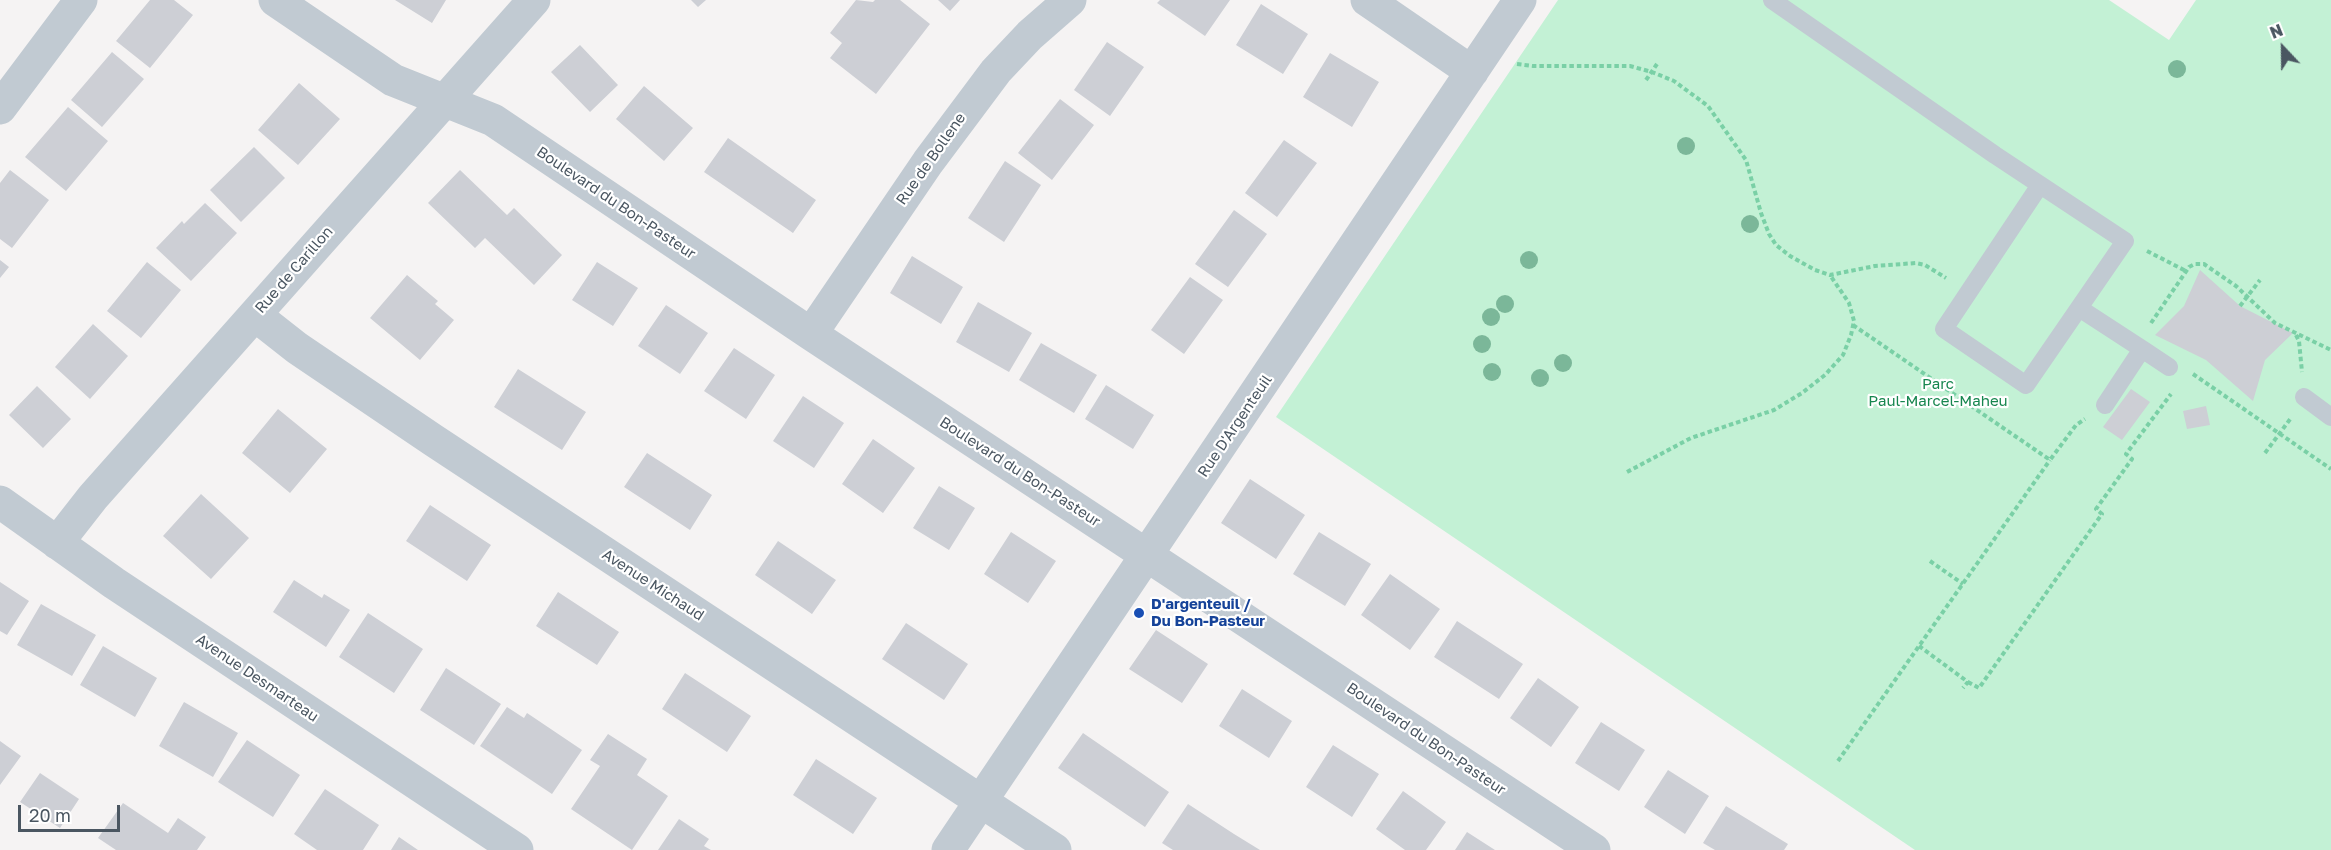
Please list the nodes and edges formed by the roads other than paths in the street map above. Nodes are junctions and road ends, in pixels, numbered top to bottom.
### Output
1 (81, 0) edge
2 (275, 0) edge
3 (534, 0) edge
4 (1070, 0) edge
5 (1367, 0) edge
6 (1520, 0) edge
7 (1772, 0) edge
8 (1472, 72) junction
9 (445, 100) junction
10 (0, 108) edge
11 (2040, 185) junction
12 (2079, 308) junction
13 (255, 315) junction
14 (811, 334) junction
15 (2142, 349) junction
16 (2169, 368) dead end
17 (2304, 398) road end
18 (2104, 405) dead end
19 (2331, 417) edge
20 (0, 502) edge
21 (57, 543) junction
22 (1148, 556) junction
23 (980, 801) junction
24 (517, 850) edge
25 (948, 850) edge
26 (1055, 850) edge
27 (1594, 850) edge

1 - 10 street
2 - 9 street
3 - 9 street, Rue de Carillon
4 - 14 street, Rue de Bollene
5 - 8 street
6 - 8 street, Rue D'Argenteuil
7 - 11 lane
8 - 22 street, Rue D'Argenteuil
9 - 13 street, Rue de Carillon
9 - 14 street, Boulevard du Bon-Pasteur
11 - 12 lane
11 - 12 lane
12 - 15 lane
13 - 21 street, Rue de Carillon
13 - 23 street, Avenue Michaud
14 - 22 street, Boulevard du Bon-Pasteur
15 - 16 lane
15 - 18 lane
17 - 19 lane
20 - 21 street, Avenue Desmarteau
21 - 24 street, Avenue Desmarteau
22 - 23 street, Rue D'Argenteuil
22 - 27 street, Boulevard du Bon-Pasteur
23 - 25 street, Rue D'Argenteuil
23 - 26 street, Avenue Michaud

